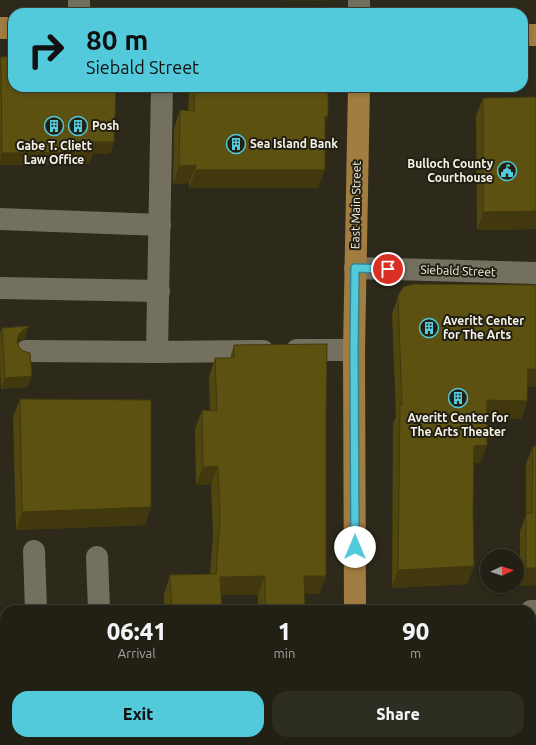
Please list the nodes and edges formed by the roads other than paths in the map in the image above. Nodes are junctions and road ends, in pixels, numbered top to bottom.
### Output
1 (162, 92) edge
2 (358, 92) edge
3 (0, 219) edge
4 (160, 225) junction
5 (355, 268) junction
6 (536, 273) edge
7 (0, 288) edge
8 (159, 291) junction
9 (354, 350) junction
10 (26, 351) edge
11 (157, 352) junction
12 (34, 551) dead end
13 (97, 557) dead end
14 (36, 605) edge
15 (99, 605) edge
16 (355, 605) edge

1 - 4 street
2 - 5 main road, East Main Street
3 - 4 street
4 - 8 street
5 - 6 street, Siebald Street
5 - 9 main road, East Main Street
7 - 8 street
8 - 11 street
9 - 11 street
9 - 16 main road, East Main Street
10 - 11 street
12 - 14 street
13 - 15 street

